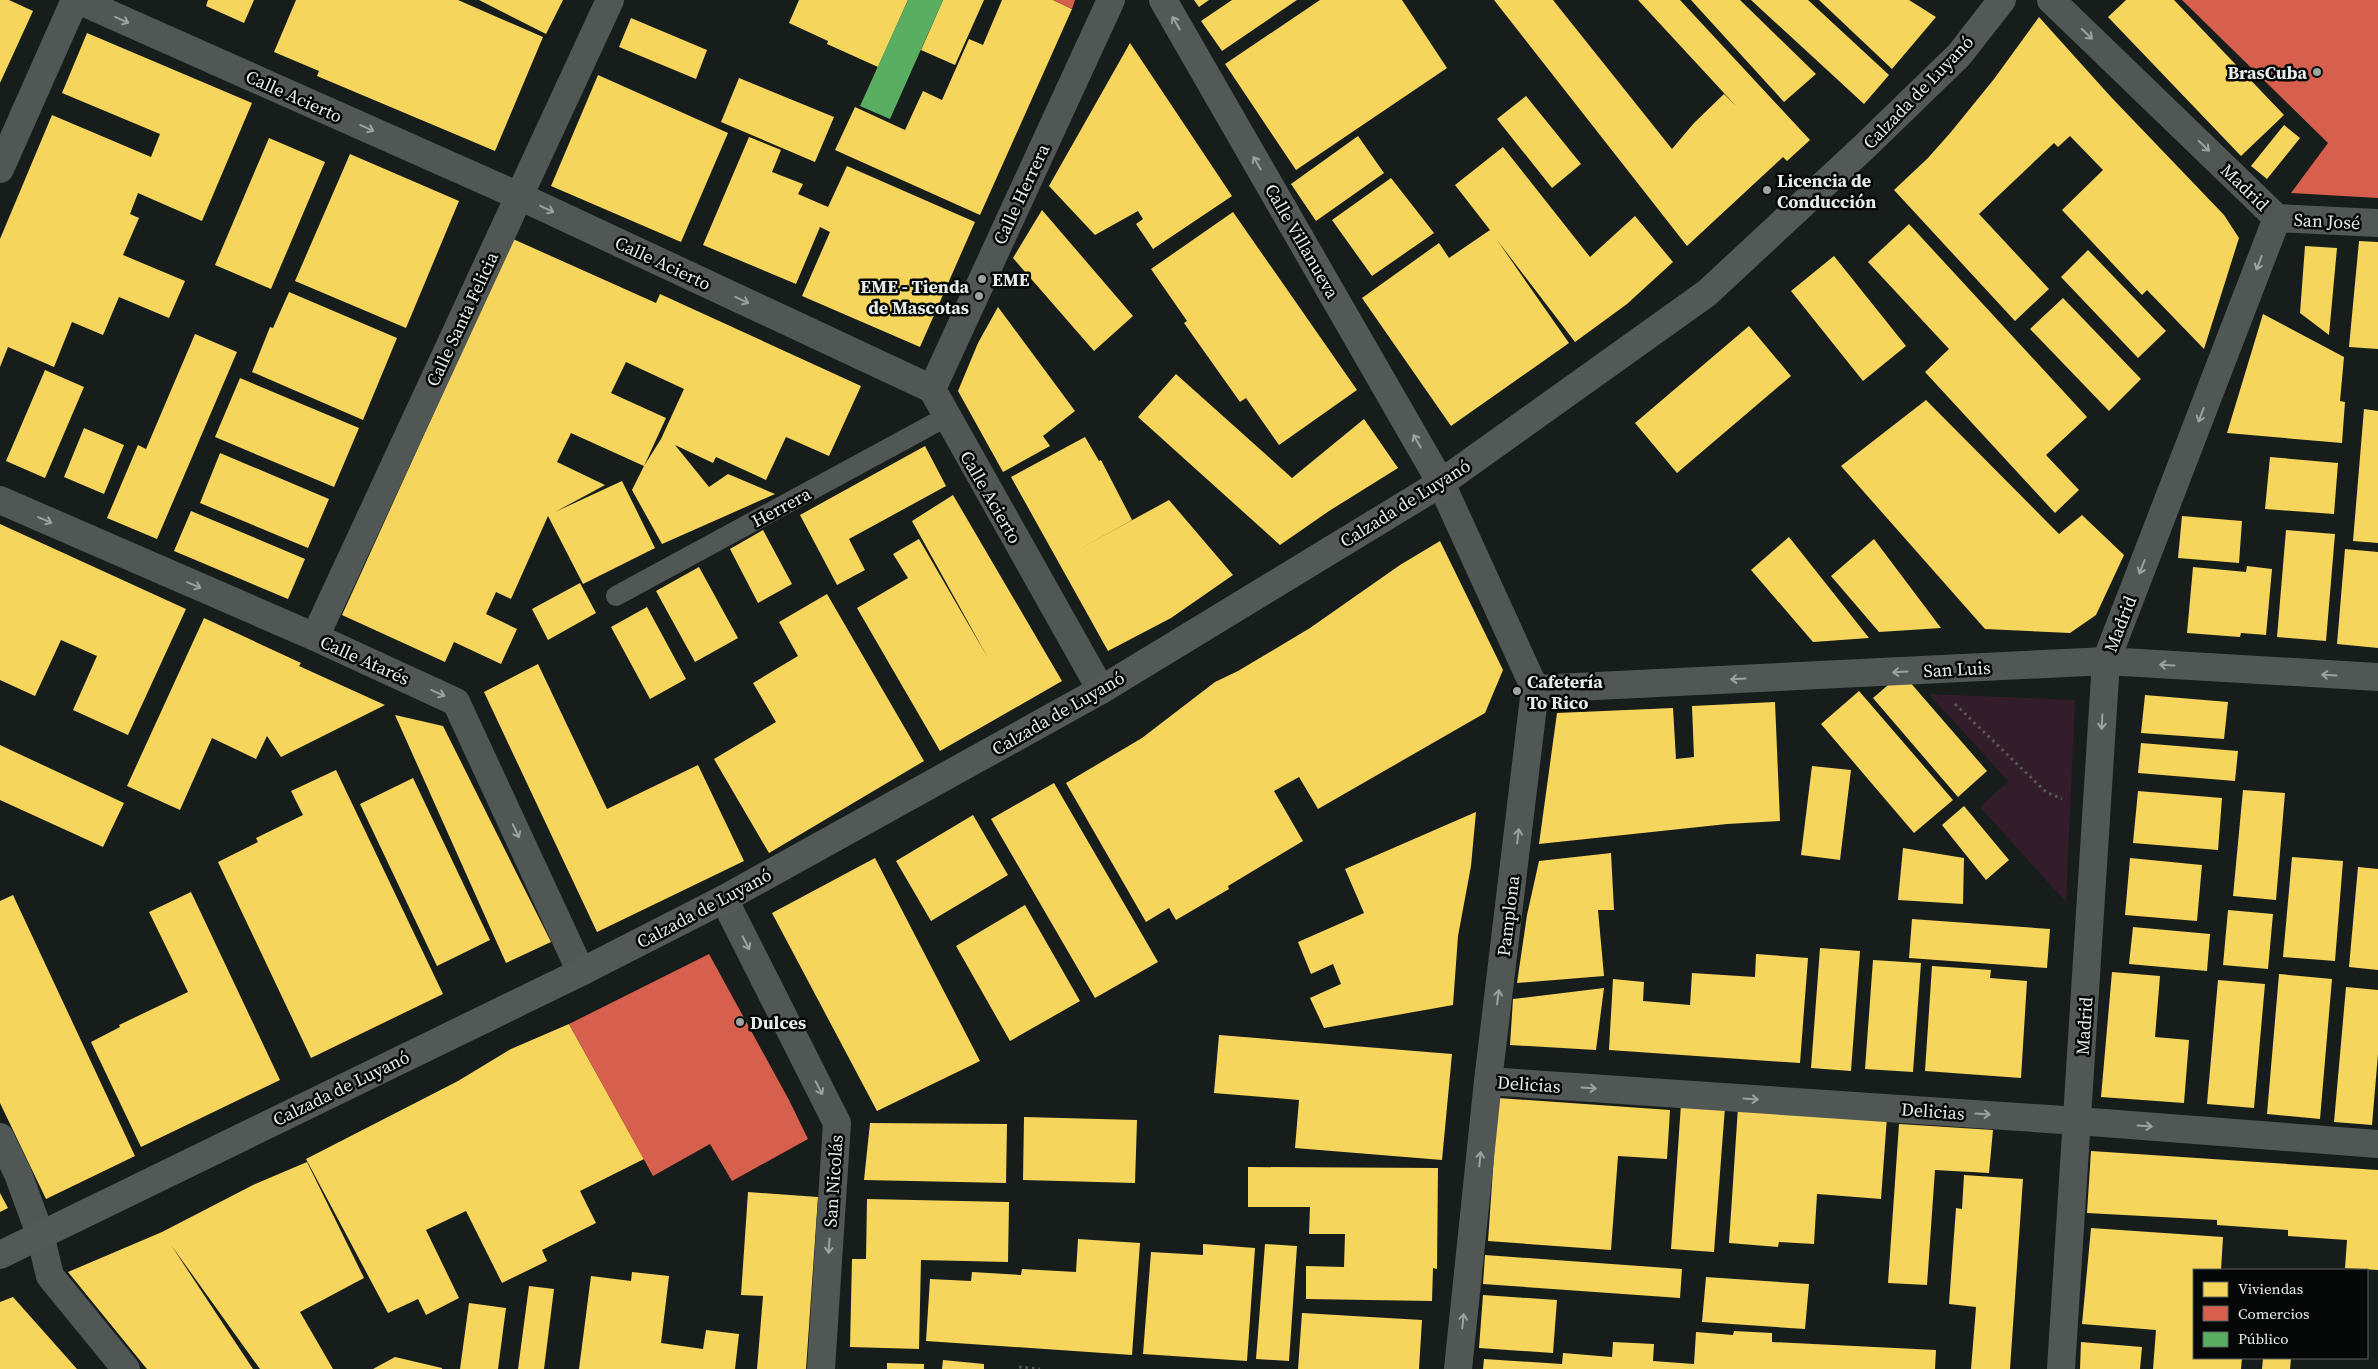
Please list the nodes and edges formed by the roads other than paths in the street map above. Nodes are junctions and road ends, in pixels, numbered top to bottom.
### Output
1 (76, 0) edge
2 (610, 0) edge
3 (1110, 0) edge
4 (1163, 0) edge
5 (2002, 0) edge
6 (2052, 0) edge
7 (0, 170) edge
8 (519, 196) junction
9 (2277, 218) junction
10 (2378, 223) edge
11 (932, 389) junction
12 (946, 417) junction
13 (1442, 483) junction
14 (0, 500) edge
15 (616, 596) dead end
16 (315, 637) junction
17 (2106, 661) junction
18 (2378, 678) edge
19 (1535, 689) junction
20 (1101, 690) junction
21 (724, 899) junction
22 (581, 972) junction
23 (1488, 1081) junction
24 (2078, 1121) junction
25 (0, 1137) edge
26 (2378, 1144) edge
27 (40, 1234) junction
28 (0, 1255) edge
29 (126, 1369) edge
30 (821, 1369) edge
31 (1458, 1369) edge
32 (2061, 1369) edge

1 - 7 street
1 -> 8 street, Calle Acierto
2 - 8 street, Calle Santa Felicia
3 - 11 street, Calle Herrera
13 -> 4 main road, Calle Villanueva
5 - 13 main road, Calzada de Luyanó
6 -> 9 street, Madrid
8 -> 11 street, Calle Acierto
8 - 16 street, Calle Santa Felicia
9 - 10 street, San José
9 -> 17 street, Madrid
11 - 12 street, Calle Acierto
12 - 15 lane, Herrera
12 - 20 street, Calle Acierto
13 - 19 street
13 - 20 main road, Calzada de Luyanó
14 -> 16 street, Calle Atarés
16 -> 22 street, Calle Atarés
18 -> 17 street, San Luis
17 -> 19 street, San Luis
17 -> 24 street, Madrid
23 -> 19 street, Pamplona
20 - 21 main road, Calzada de Luyanó
21 - 22 main road, Calzada de Luyanó
21 -> 30 street, San Nicolás
22 - 27 main road, Calzada de Luyanó
23 -> 24 street, Delicias
31 -> 23 street, Pamplona
24 -> 26 street, Delicias
24 - 32 street, Madrid
25 - 27 street
27 - 28 main road, Calzada de Luyanó
27 - 29 street

